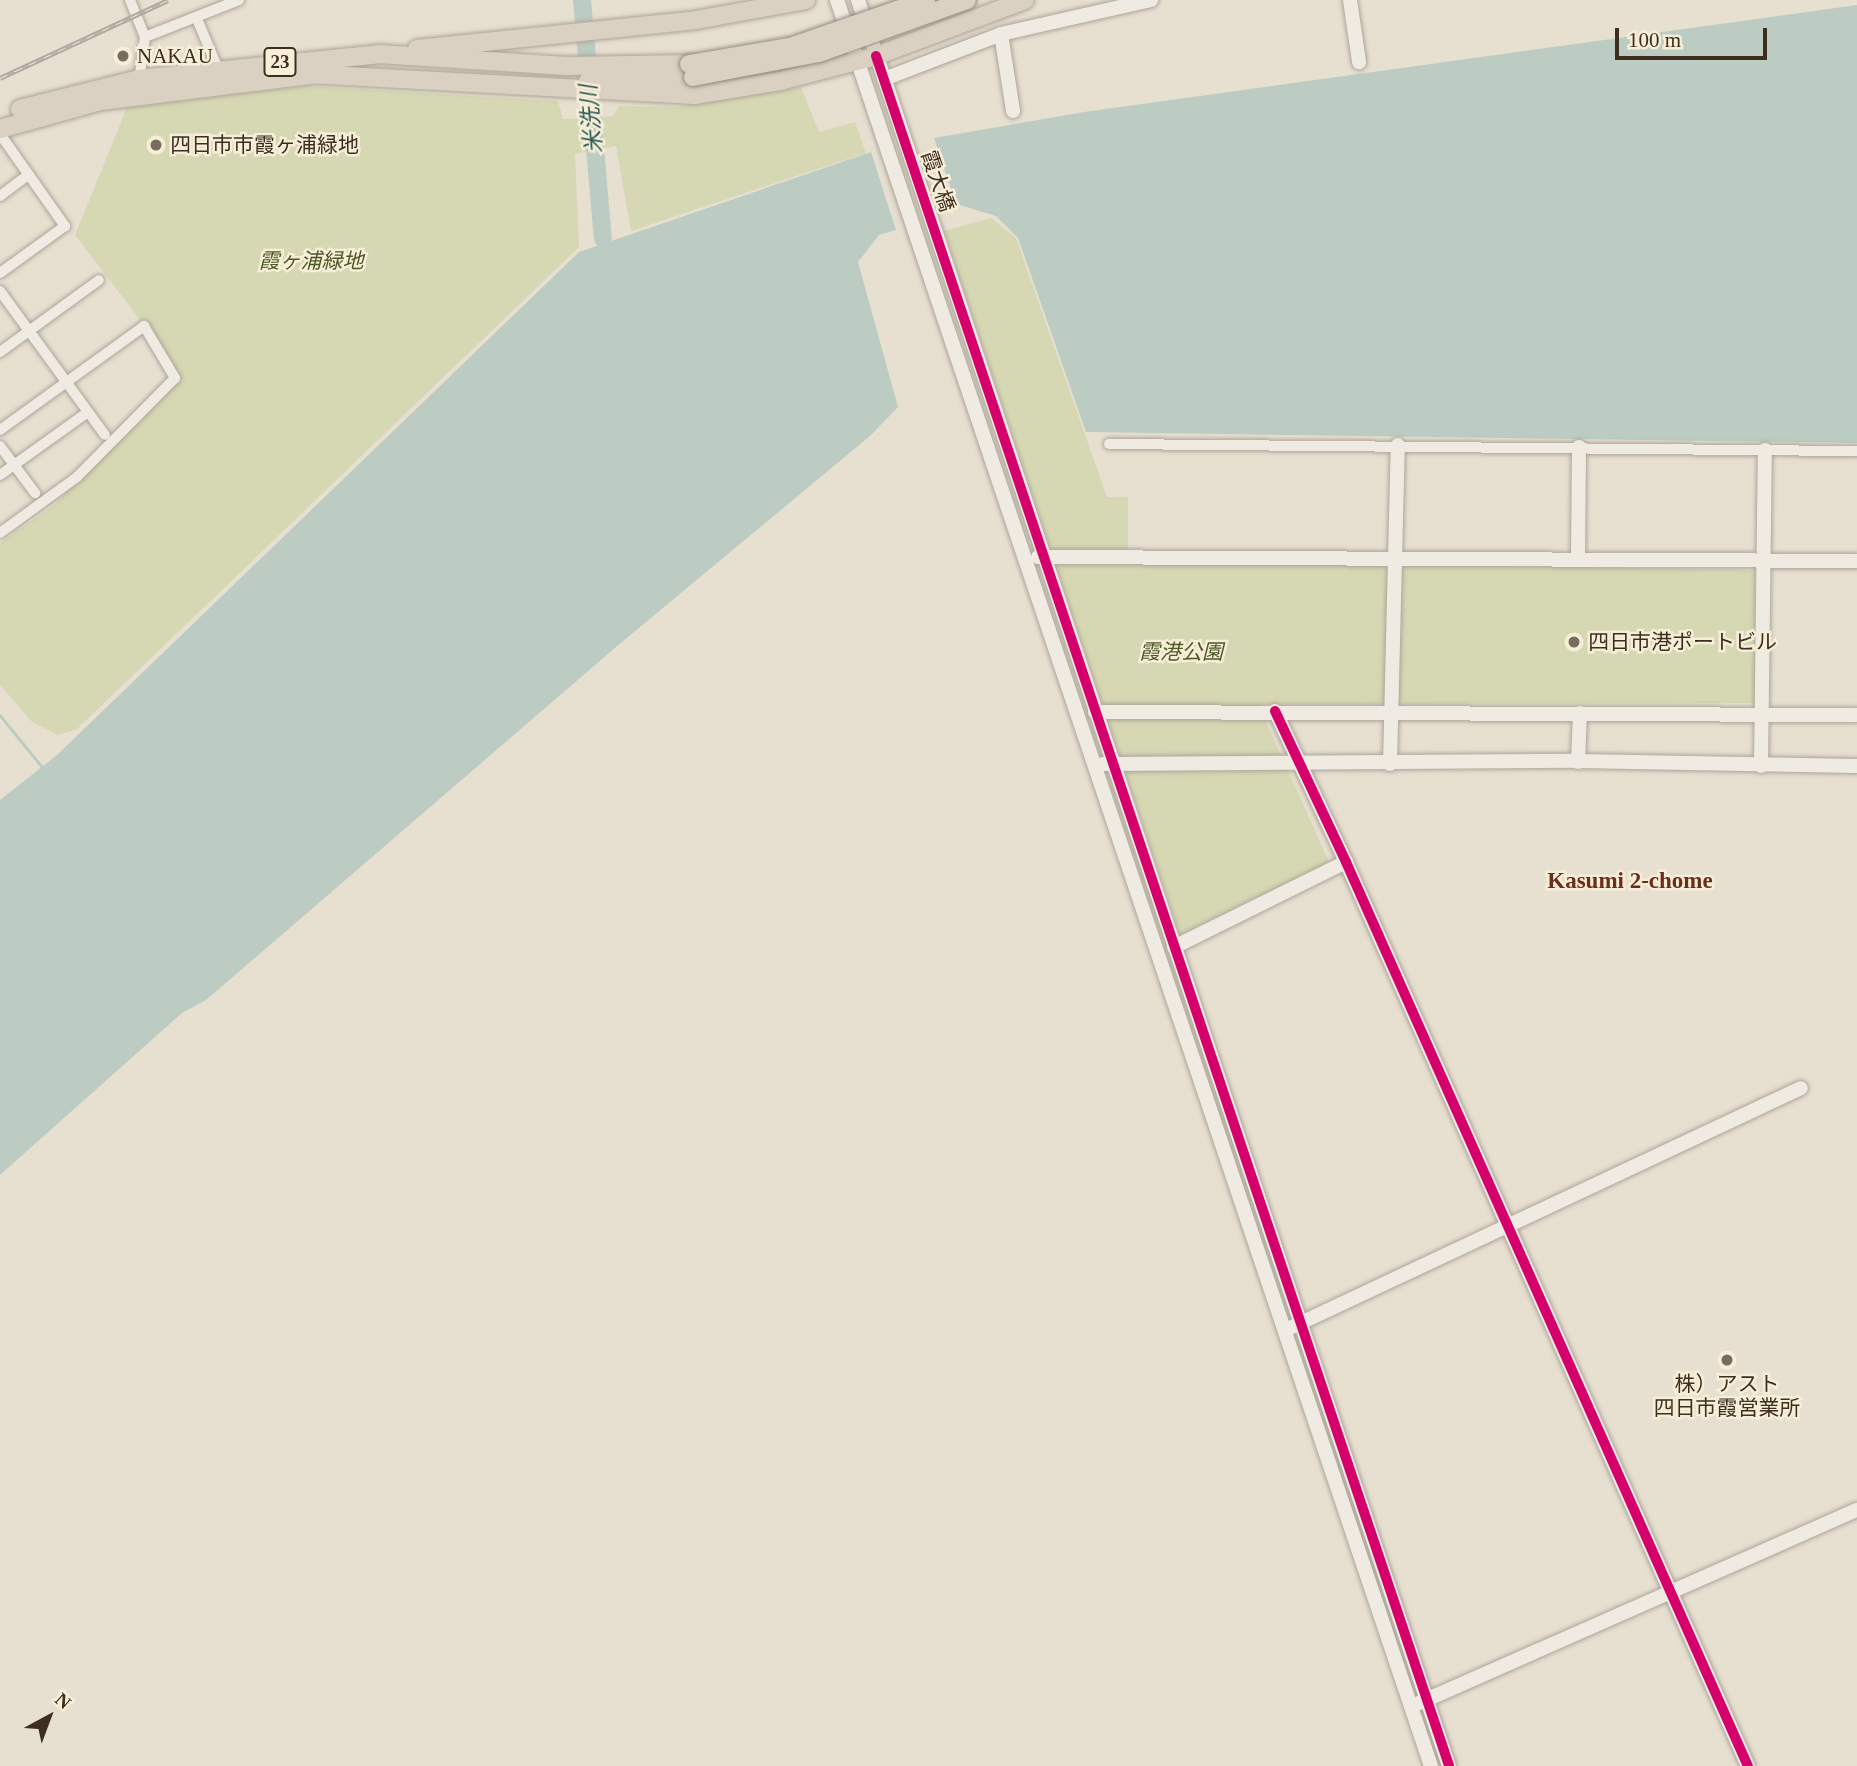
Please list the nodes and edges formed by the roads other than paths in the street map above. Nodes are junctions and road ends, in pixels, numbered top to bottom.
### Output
1 (130, 0) edge
2 (239, 0) edge
3 (806, 0) edge
4 (836, 0) edge
5 (858, 0) edge
6 (926, 0) edge
7 (967, 0) edge
8 (1152, 0) edge
9 (1350, 0) edge
10 (1013, 2) edge
11 (197, 19) junction
12 (1001, 34) junction
13 (145, 37) junction
14 (379, 54) junction
15 (876, 56) junction
16 (857, 60) junction
17 (1359, 62) dead end
18 (218, 69) junction
19 (691, 71) junction
20 (567, 79) junction
21 (884, 79) junction
22 (607, 81) junction
23 (138, 87) junction
24 (1013, 111) dead end
25 (0, 116) edge
26 (0, 132) edge
27 (29, 175) junction
28 (0, 196) edge
29 (0, 273) edge
30 (99, 280) dead end
31 (0, 292) edge
32 (29, 331) junction
33 (0, 352) edge
34 (67, 383) junction
35 (88, 412) junction
36 (0, 430) edge
37 (105, 435) dead end
38 (1109, 444) dead end
39 (1398, 445) junction
40 (0, 446) edge
41 (1579, 447) junction
42 (1765, 450) junction
43 (1857, 451) edge
44 (15, 465) junction
45 (0, 475) edge
46 (35, 493) dead end
47 (0, 533) edge
48 (1045, 555) junction
49 (1398, 558) junction
50 (1578, 560) junction
51 (1763, 560) junction
52 (1027, 561) junction
53 (1857, 561) edge
54 (1275, 711) junction
55 (1394, 711) junction
56 (1096, 712) junction
57 (1580, 713) junction
58 (1762, 715) junction
59 (1857, 715) edge
60 (1578, 762) junction
61 (1093, 763) junction
62 (1112, 764) junction
63 (1390, 764) junction
64 (1301, 765) junction
65 (1761, 766) junction
66 (1857, 766) edge
67 (1346, 862) junction
68 (1174, 947) junction
69 (1801, 1088) dead end
70 (1509, 1226) junction
71 (1293, 1326) junction
72 (1857, 1510) edge
73 (1672, 1593) junction
74 (1427, 1699) junction
75 (1411, 1706) junction
76 (1431, 1766) edge
77 (1449, 1766) edge
78 (1748, 1766) edge

1 - 13 street
2 - 11 street
3 - 14 highway
4 - 16 street
5 - 15 street, 霞大橋
6 - 19 highway, 23, bridge
7 - 19 highway, 23, bridge
8 - 12 street
9 - 17 street
10 - 15 highway
11 - 13 street
11 - 18 street
12 - 21 street
12 - 24 street
13 - 23 street
14 - 18 highway, 23
14 - 20 highway, 23
15 - 16 highway
15 - 21 street, 霞大橋
16 - 22 highway
16 - 52 street
18 - 23 highway, 23
19 - 22 highway, 23
20 - 22 highway, 23
20 - 23 highway, 23
21 - 48 street, 霞大橋
23 - 25 highway, 23
23 - 26 highway, 23
26 - 27 street
27 - 28 street
27 - 29 street
30 - 32 street
31 - 32 street
32 - 33 street
32 - 34 street
34 - 35 street
34 - 36 street
34 - 47 street
35 - 37 street
35 - 44 street
38 - 39 street
39 - 41 street
39 - 49 street
40 - 44 street
41 - 42 street
41 - 50 street
42 - 43 street
42 - 51 street
44 - 45 street
44 - 46 street
48 - 49 street
48 - 52 street
48 - 56 street, 霞大橋
49 - 50 street
49 - 55 street
50 - 51 street
51 - 53 street
51 - 58 street
52 - 61 street
54 - 55 street
54 - 56 street
54 - 64 street
55 - 57 street
55 - 63 street
56 - 61 street
56 - 62 street, 霞大橋
57 - 58 street
57 - 60 street
58 - 59 street
58 - 65 street
60 - 63 street
60 - 65 street
61 - 62 street
61 - 71 street
62 - 64 street
62 - 68 street, 霞大橋
63 - 64 street
64 - 67 street
65 - 66 street
67 - 68 street
67 - 70 street
68 - 71 street, 霞大橋
69 - 70 street
70 - 71 street
70 - 73 street
71 - 74 street
71 - 75 street
72 - 73 street
73 - 74 street
73 - 78 street
74 - 75 street
74 - 77 street
75 - 76 street

